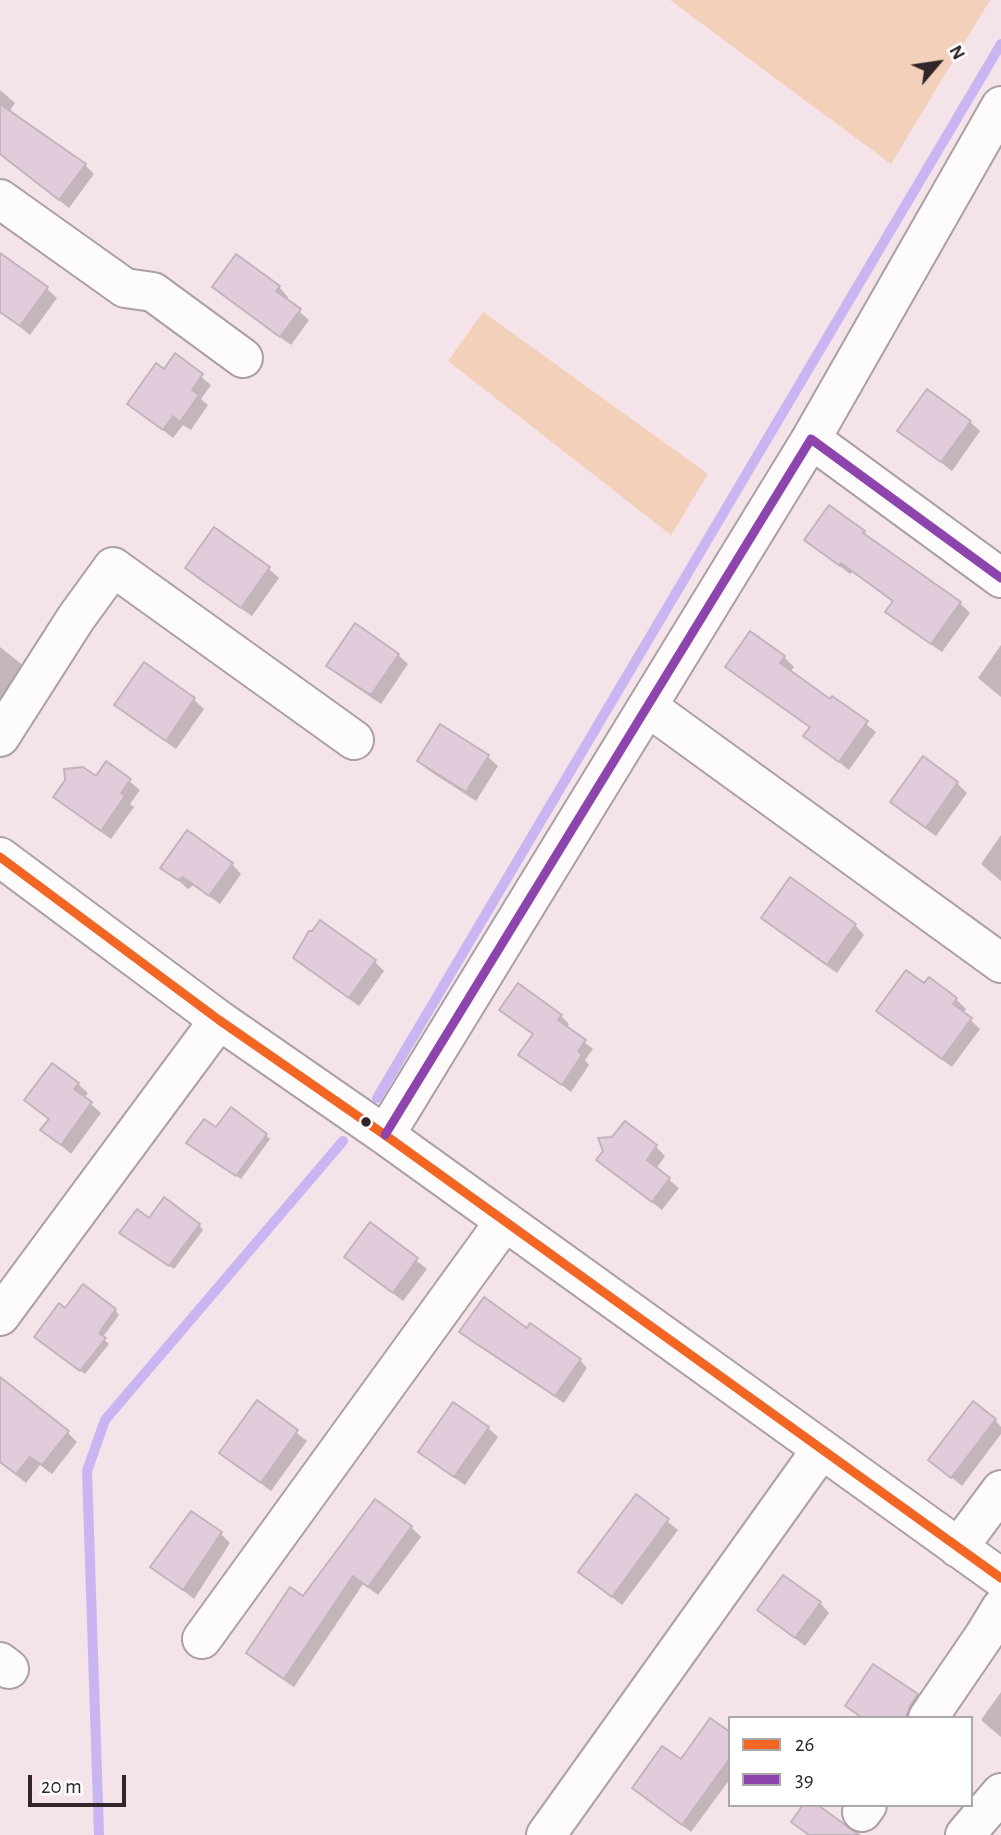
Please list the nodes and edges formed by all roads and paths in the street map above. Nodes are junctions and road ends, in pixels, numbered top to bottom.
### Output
1 (1001, 106) edge
2 (0, 199) edge
3 (243, 358) dead end
4 (811, 439) junction
5 (1001, 578) edge
6 (648, 707) junction
7 (0, 737) edge
8 (354, 740) dead end
9 (0, 857) edge
10 (1001, 963) edge
11 (219, 1020) junction
12 (385, 1135) junction
13 (505, 1221) junction
14 (0, 1316) edge
15 (821, 1450) junction
16 (1001, 1490) edge
17 (958, 1548) junction
18 (1001, 1578) edge
19 (1001, 1608) edge
20 (202, 1639) dead end
21 (929, 1716) edge
22 (1001, 1793) edge
23 (546, 1835) edge
24 (965, 1835) edge

1 - 4 street
2 - 3 street
4 - 5 street
4 - 6 street
6 - 10 street
6 - 12 street
7 - 8 street
9 - 11 street
11 - 12 street
11 - 14 street
12 - 13 street
13 - 15 street
13 - 20 street
15 - 17 street
15 - 23 street
16 - 17 street
17 - 18 street
19 - 21 street
22 - 24 street

